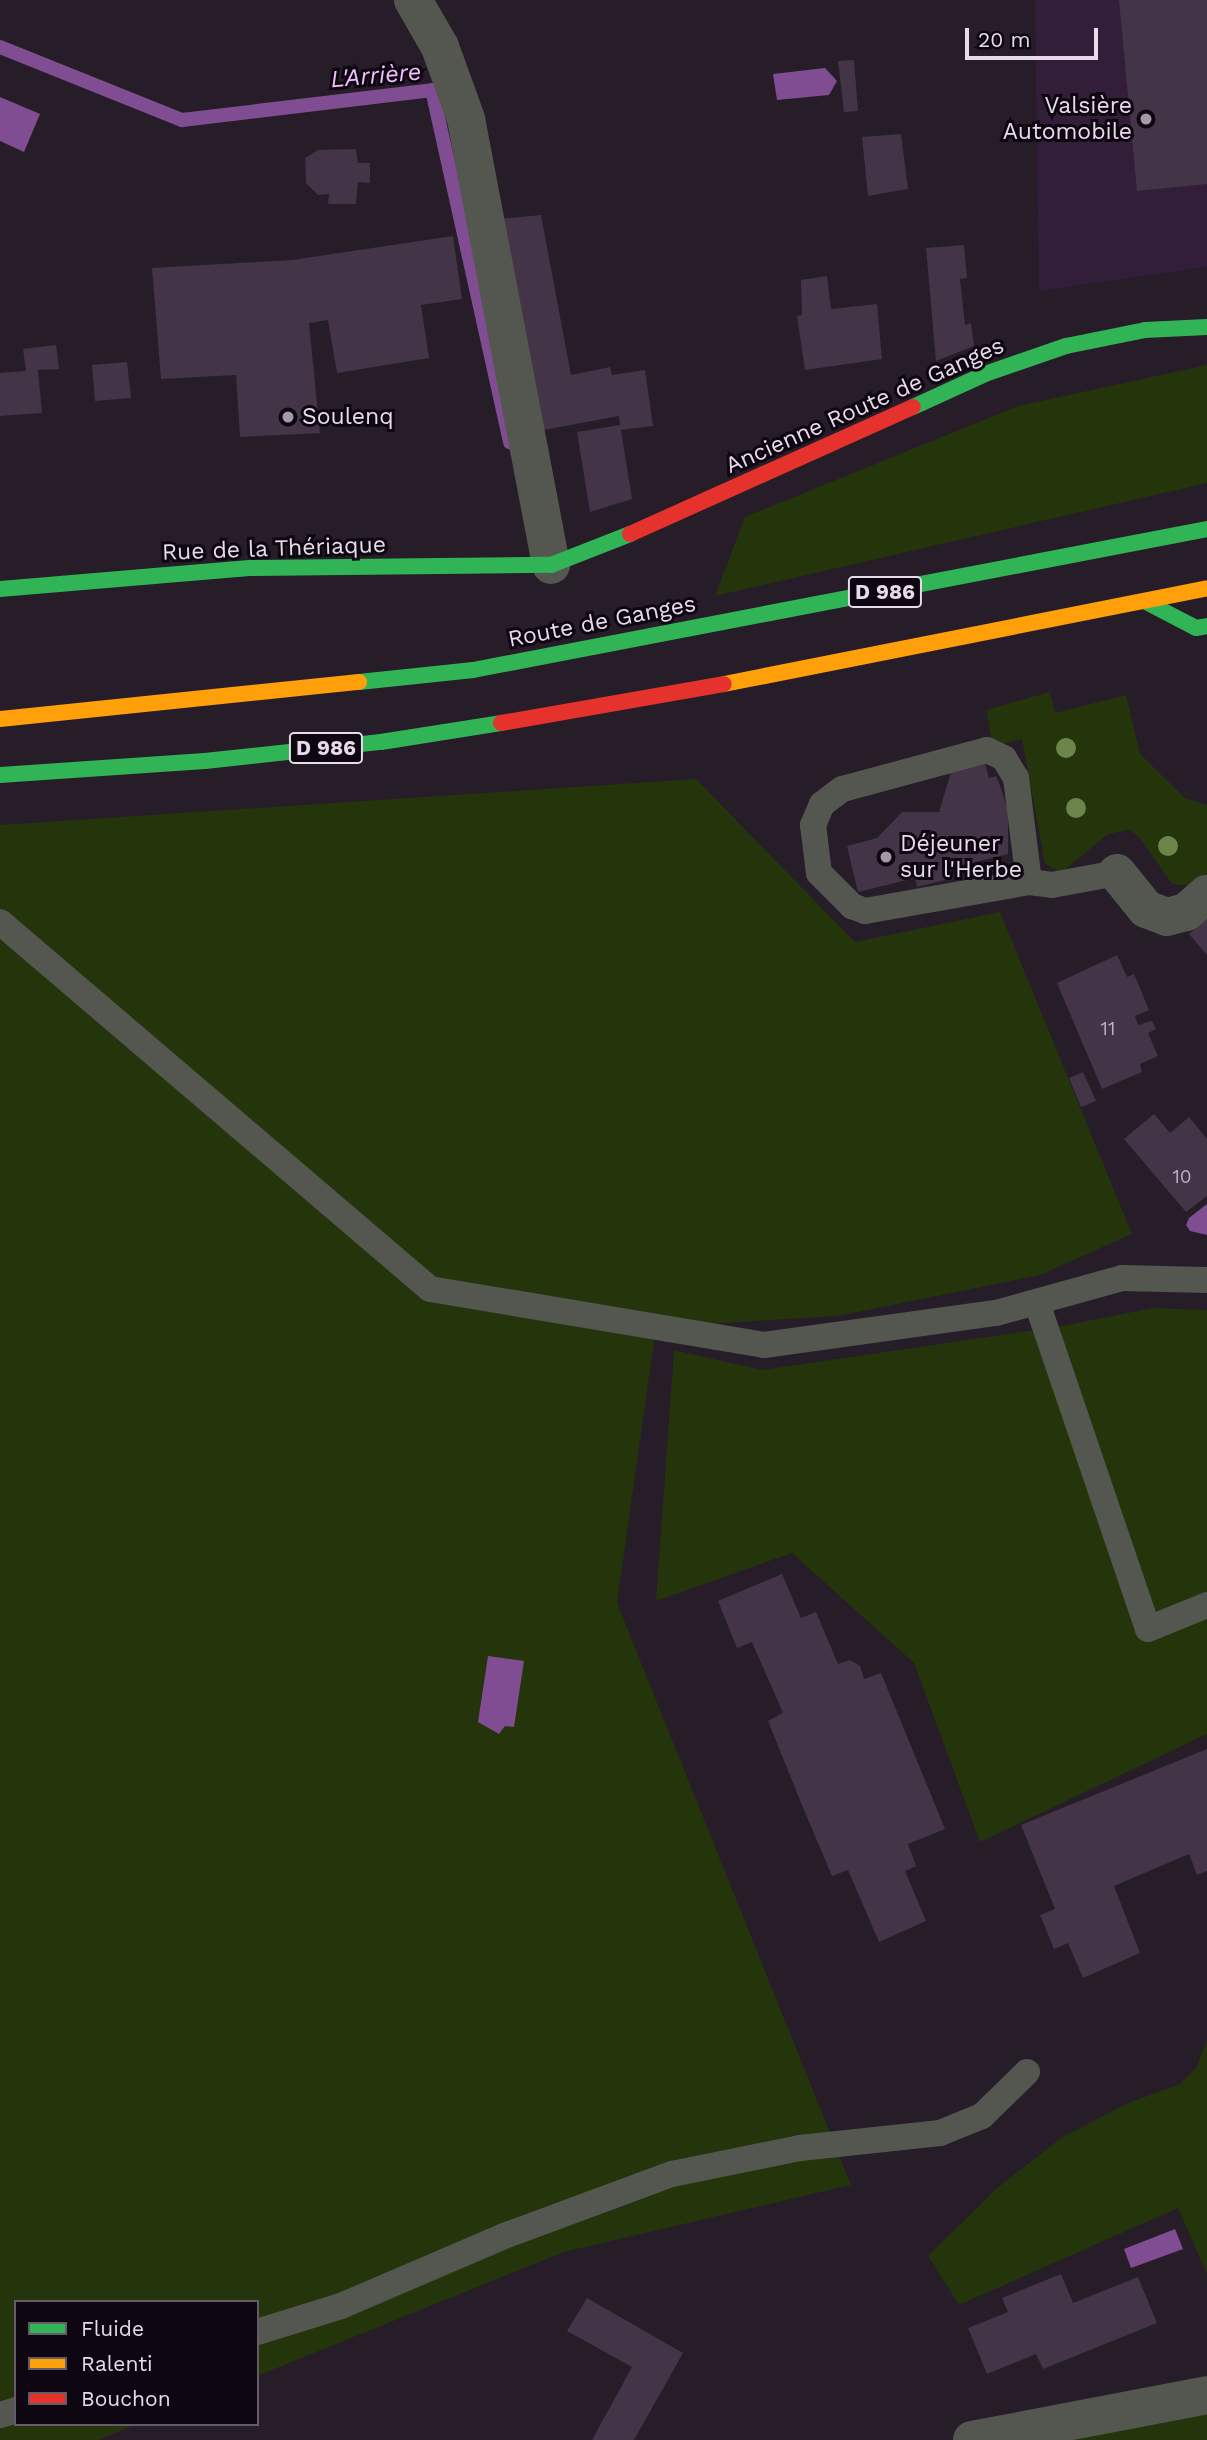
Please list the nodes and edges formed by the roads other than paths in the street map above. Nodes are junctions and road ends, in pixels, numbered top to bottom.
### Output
1 (413, 0) edge
2 (1207, 327) edge
3 (1207, 529) edge
4 (551, 565) junction
5 (1207, 588) edge
6 (0, 589) edge
7 (1148, 603) junction
8 (1207, 626) edge
9 (0, 719) edge
10 (0, 775) edge
11 (1116, 873) joint
12 (1028, 882) junction
13 (1207, 894) edge
14 (0, 922) edge
15 (1207, 1280) edge
16 (1037, 1303) junction
17 (1207, 1605) edge
18 (1027, 2072) dead end
19 (259, 2331) edge
20 (1207, 2395) edge
21 (972, 2440) edge

1 - 4 street
2 - 4 main road, Ancienne Route de Ganges
3 - 9 main road, Route de Ganges / D 986
4 - 6 main road, Rue de la Thériaque
5 - 7 main road, D 986
7 - 8 main road
7 - 10 main road, D 986
11 - 12 lane
11 - 13 street
12 - 12 lane
14 - 16 lane
15 - 16 lane
16 - 17 lane
18 - 19 lane
20 - 21 street

